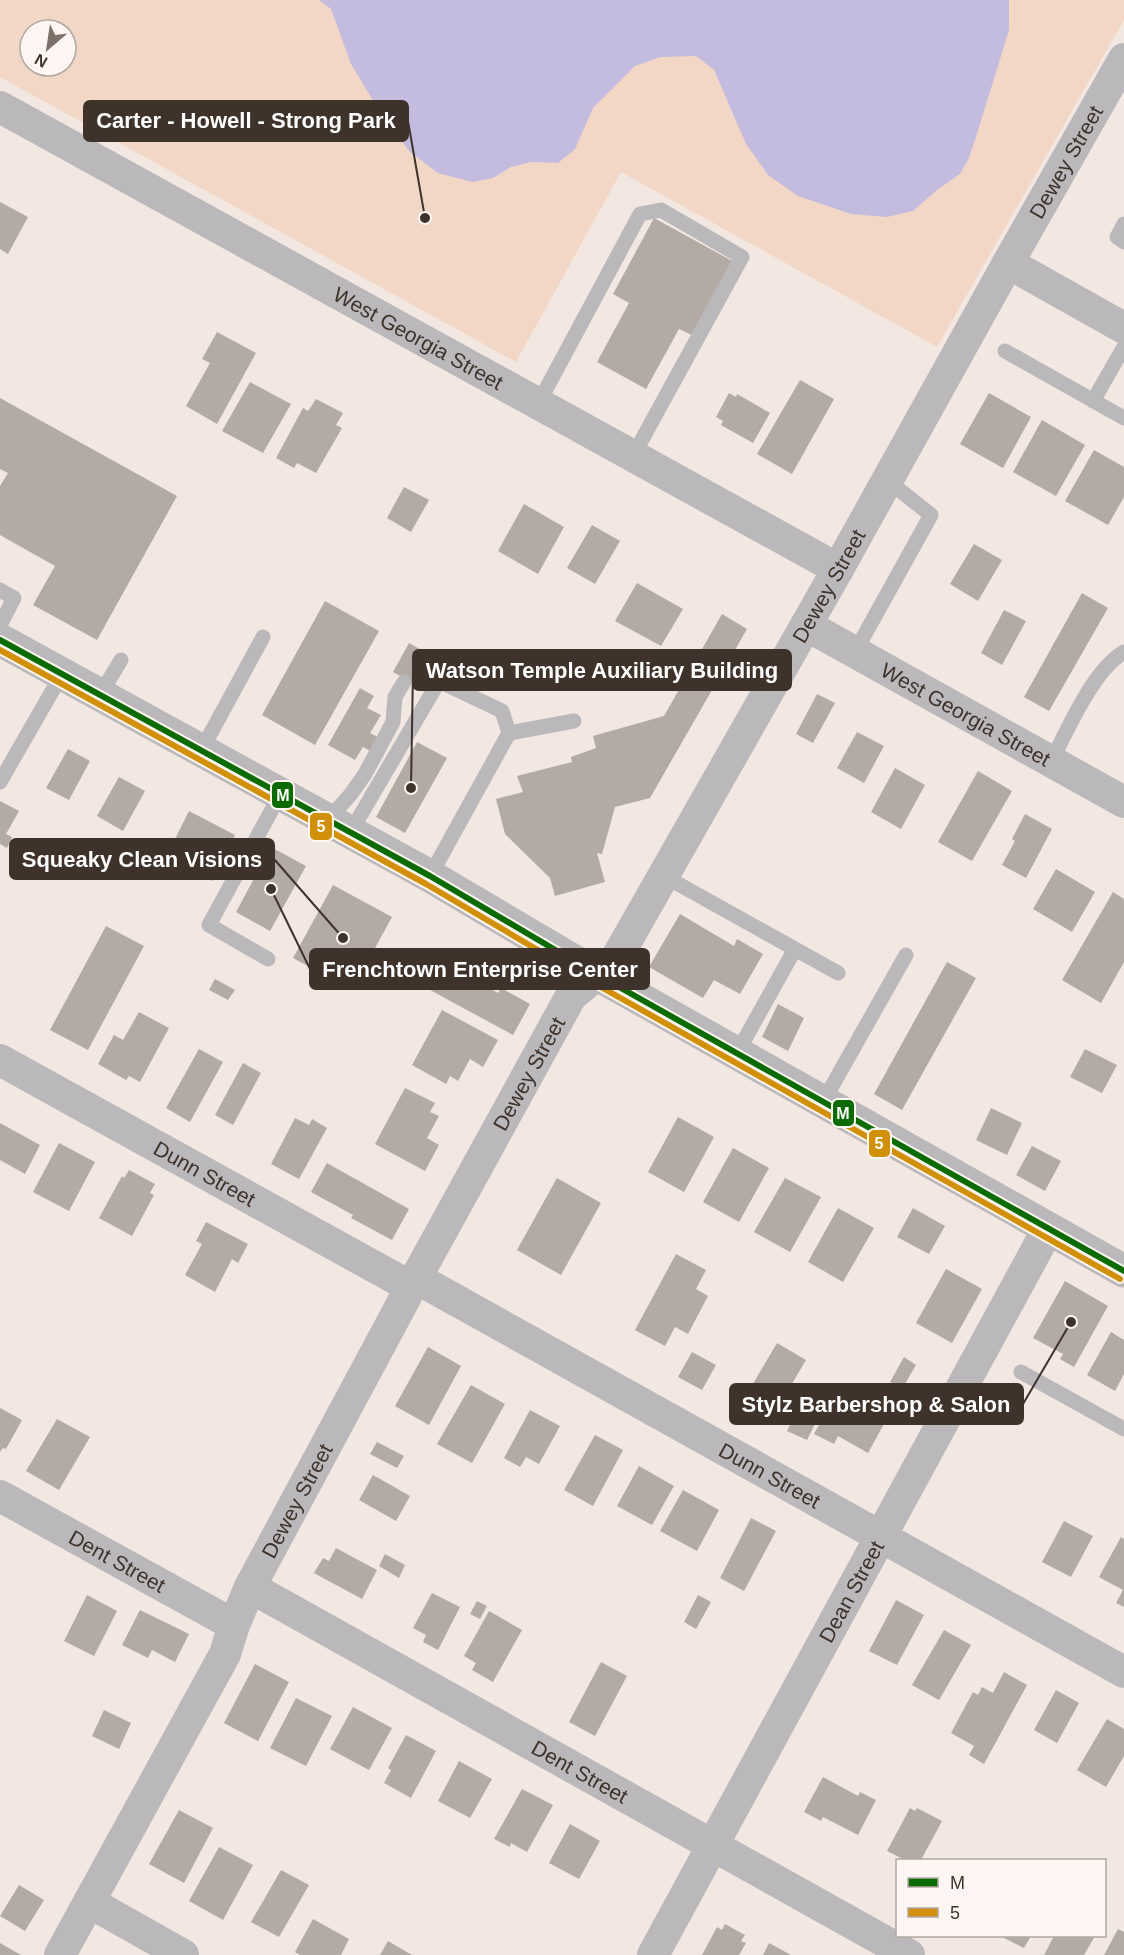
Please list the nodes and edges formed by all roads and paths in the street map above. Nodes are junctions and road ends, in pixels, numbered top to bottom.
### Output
1 (1124, 59) edge
2 (0, 107) edge
3 (1124, 224) edge
4 (1124, 242) edge
5 (1008, 263) junction
6 (1124, 328) edge
7 (1124, 346) edge
8 (1005, 351) dead end
9 (1093, 401) junction
10 (538, 404) junction
11 (1124, 418) edge
12 (633, 456) junction
13 (888, 481) junction
14 (838, 569) junction
15 (0, 590) edge
16 (0, 625) edge
17 (806, 625) junction
18 (263, 637) dead end
19 (0, 640) edge
20 (855, 652) junction
21 (1124, 652) edge
22 (121, 660) dead end
23 (62, 674) junction
24 (404, 682) dead end
25 (100, 695) junction
26 (574, 721) dead end
27 (510, 733) junction
28 (201, 751) junction
29 (1051, 762) junction
30 (0, 782) edge
31 (280, 795) junction
32 (1124, 802) edge
33 (339, 827) junction
34 (430, 876) junction
35 (664, 876) junction
36 (795, 949) junction
37 (906, 955) dead end
38 (268, 958) dead end
39 (838, 973) dead end
40 (597, 974) junction
41 (737, 1053) junction
42 (0, 1060) edge
43 (823, 1102) junction
44 (1048, 1229) junction
45 (1124, 1271) edge
46 (413, 1283) junction
47 (1021, 1372) dead end
48 (1124, 1429) edge
49 (0, 1496) edge
50 (881, 1537) junction
51 (250, 1587) junction
52 (234, 1625) junction
53 (1124, 1672) edge
54 (713, 1845) junction
55 (89, 1902) junction
56 (60, 1955) edge
57 (183, 1955) edge
58 (653, 1955) edge
59 (909, 1955) edge

1 - 5 street, Dewey Street
2 - 10 street, West Georgia Street
3 - 4 lane
5 - 6 street
5 - 13 street, Dewey Street
7 - 9 lane
8 - 9 lane
9 - 11 lane
10 - 12 street, West Georgia Street
10 - 12 lane
12 - 14 street, West Georgia Street
13 - 14 street, Dewey Street
13 - 20 lane
14 - 17 street, Dewey Street
15 - 16 lane
17 - 20 street, West Georgia Street
17 - 35 street, Dewey Street
18 - 28 lane
19 - 23 street
20 - 29 street, West Georgia Street
21 - 29 lane
22 - 25 lane
23 - 25 street
23 - 30 lane
24 - 33 lane
25 - 28 street
26 - 27 lane
27 - 33 lane
27 - 34 lane
28 - 31 street
29 - 32 street, West Georgia Street
31 - 33 street
31 - 38 lane
33 - 34 street
34 - 40 street
35 - 36 lane
35 - 40 street, Dewey Street
36 - 39 lane
36 - 41 lane
37 - 43 lane
40 - 41 street
40 - 46 street, Dewey Street
41 - 43 street
42 - 46 street, Dunn Street
43 - 44 street
44 - 45 street
44 - 50 street, Dean Street
46 - 50 street, Dunn Street
46 - 51 street, Dewey Street
47 - 48 lane
49 - 52 street, Dent Street
50 - 53 street, Dunn Street
50 - 54 street, Dean Street
51 - 52 street, Dewey Street
51 - 54 street, Dent Street
52 - 55 street, Dewey Street
54 - 58 street, Dean Street
54 - 59 street, Dent Street
55 - 56 street, Dewey Street
55 - 57 street

